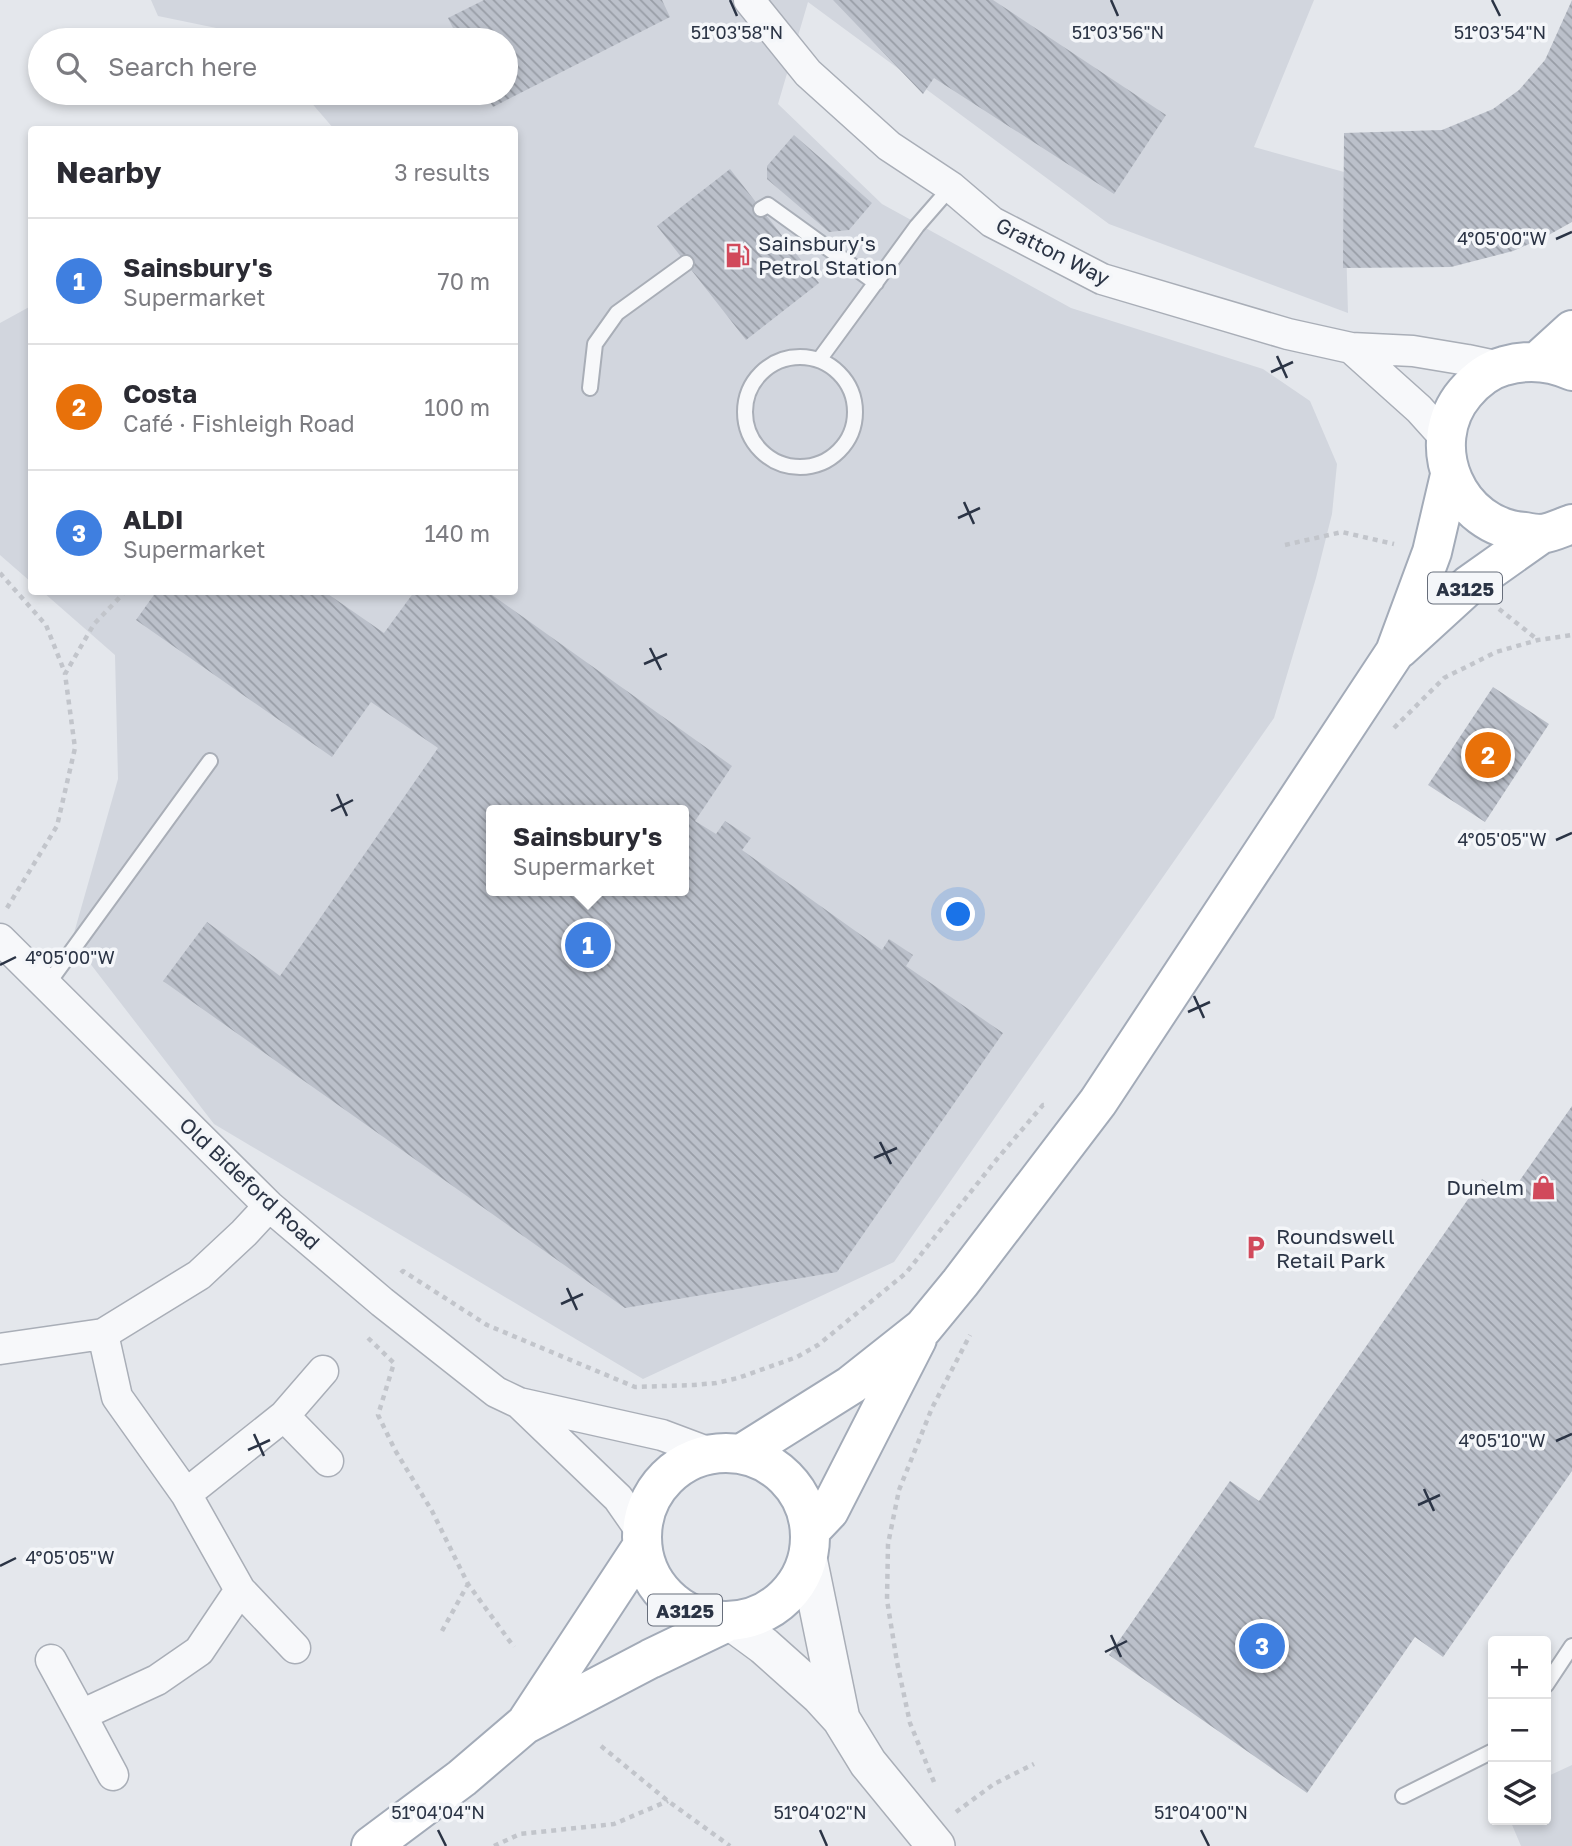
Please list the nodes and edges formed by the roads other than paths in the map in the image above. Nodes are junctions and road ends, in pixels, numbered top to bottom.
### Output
1 (749, 0) edge
2 (951, 187) junction
3 (761, 209) dead end
4 (686, 263) dead end
5 (876, 283) junction
6 (1572, 330) edge
7 (1351, 348) junction
8 (819, 360) junction
9 (1555, 366) edge
10 (1500, 367) junction
11 (590, 388) dead end
12 (1448, 457) junction
13 (1564, 527) edge
14 (1395, 652) junction
15 (210, 761) dead end
16 (0, 939) edge
17 (47, 985) junction
18 (270, 1206) junction
19 (923, 1328) junction
20 (103, 1334) junction
21 (0, 1349) edge
22 (323, 1371) dead end
23 (519, 1403) junction
24 (284, 1416) junction
25 (725, 1453) junction
26 (328, 1461) dead end
27 (186, 1494) junction
28 (641, 1539) junction
29 (809, 1544) junction
30 (240, 1590) junction
31 (727, 1622) junction
32 (1572, 1646) edge
33 (295, 1648) dead end
34 (51, 1660) dead end
35 (1551, 1678) edge
36 (81, 1715) junction
37 (841, 1719) junction
38 (524, 1725) junction
39 (1488, 1754) edge
40 (113, 1775) dead end
41 (1403, 1796) dead end
42 (939, 1834) edge
43 (371, 1846) edge

1 - 2 street, Gratton Way
2 - 5 lane
2 - 7 street, Gratton Way
3 - 5 lane
4 - 11 lane
5 - 8 lane
6 - 9 main road
7 - 10 street, Gratton Way
7 - 12 street, Gratton Way
8 - 8 lane
9 - 10 main road
10 - 12 main road
12 - 13 main road
12 - 14 main road, A3125
13 - 14 main road, A3125
14 - 19 main road, A3125
15 - 17 lane
16 - 17 street, Old Bideford Road
17 - 18 street, Old Bideford Road
18 - 20 street
18 - 23 street, Old Bideford Road
19 - 25 main road, A3125
19 - 29 main road, A3125
20 - 21 street
20 - 27 street
22 - 24 street
23 - 25 street, Old Bideford Road
23 - 28 street, Old Bideford Road
24 - 26 street
24 - 27 street
25 - 28 main road, A3125
25 - 29 main road
27 - 30 street
28 - 31 main road, A3125
28 - 38 main road, A3125
29 - 31 main road, A3125
29 - 37 street
30 - 33 street
30 - 36 street
31 - 37 street
31 - 38 main road, A3125
32 - 35 lane
34 - 36 street
36 - 40 street
37 - 42 street
38 - 43 main road, A3125
39 - 41 lane

